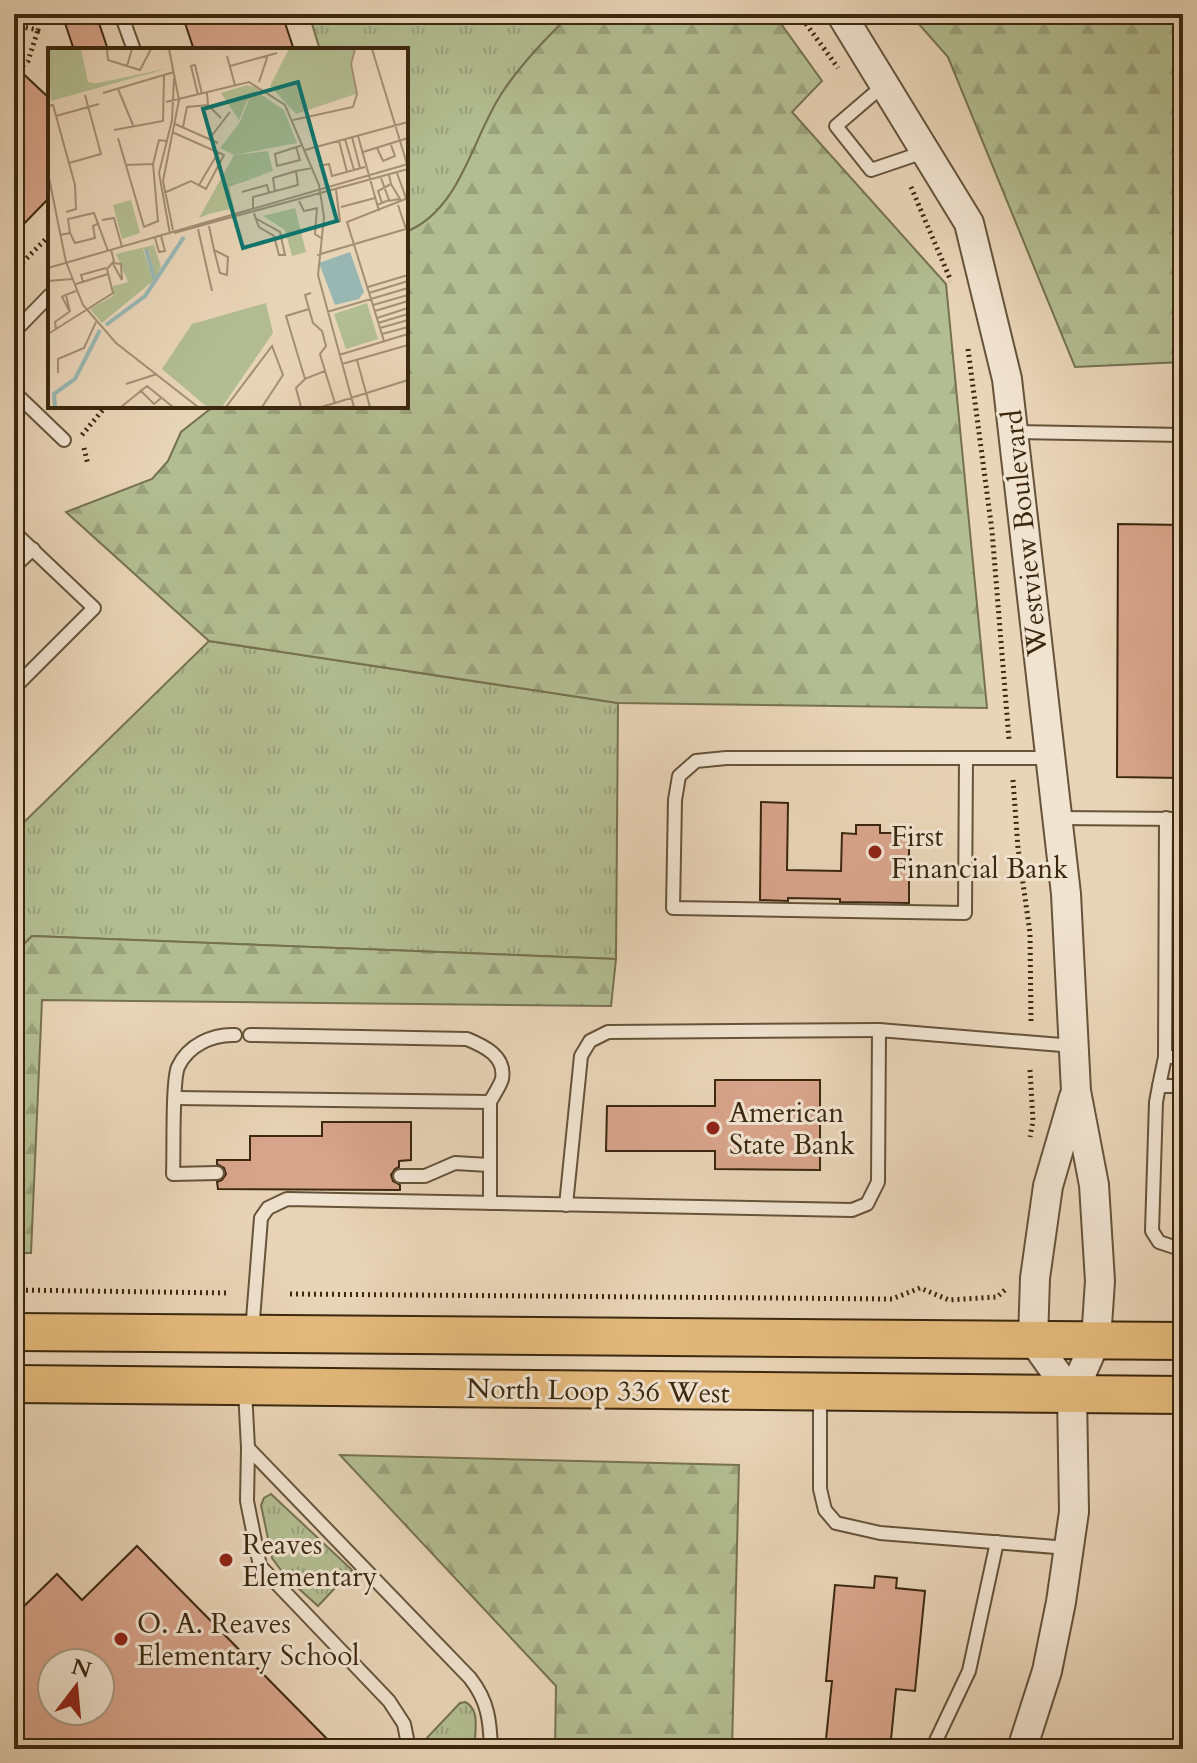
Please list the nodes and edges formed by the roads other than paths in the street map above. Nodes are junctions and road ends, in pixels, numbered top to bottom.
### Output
1 (121, 14) edge
2 (841, 14) edge
3 (133, 48) edge
4 (885, 84) junction
5 (926, 152) junction
6 (48, 297) edge
7 (14, 332) edge
8 (14, 392) edge
9 (1013, 432) junction
10 (1183, 435) edge
11 (64, 440) dead end
12 (14, 532) edge
13 (33, 549) junction
14 (14, 567) edge
15 (14, 688) edge
16 (966, 758) junction
17 (1049, 758) junction
18 (1057, 818) junction
19 (1166, 818) junction
20 (1183, 819) edge
21 (879, 1030) junction
22 (235, 1035) dead end
23 (250, 1035) dead end
24 (1074, 1046) junction
25 (1165, 1057) junction
26 (1183, 1057) edge
27 (1159, 1086) junction
28 (1183, 1086) edge
29 (1076, 1091) junction
30 (175, 1098) junction
31 (490, 1102) junction
32 (489, 1165) junction
33 (217, 1173) dead end
34 (400, 1176) dead end
35 (490, 1203) junction
36 (566, 1205) junction
37 (1183, 1250) edge
38 (14, 1332) edge
39 (252, 1335) junction
40 (1033, 1340) junction
41 (1096, 1340) junction
42 (1183, 1341) edge
43 (14, 1384) edge
44 (245, 1386) junction
45 (820, 1393) junction
46 (1072, 1395) junction
47 (1183, 1395) edge
48 (248, 1448) junction
49 (997, 1542) junction
50 (1069, 1548) junction
51 (409, 1749) edge
52 (491, 1749) edge
53 (932, 1749) edge
54 (1022, 1749) edge

1 - 3 lane
2 - 4 street, Westview Boulevard
4 - 5 street, Westview Boulevard
4 - 5 lane
5 - 9 street, Westview Boulevard
6 - 7 lane
8 - 11 lane
9 - 10 lane
9 - 17 street, Westview Boulevard
12 - 13 lane
13 - 14 lane
13 - 15 lane
16 - 16 lane
16 - 17 lane
17 - 18 street, Westview Boulevard
18 - 19 lane
18 - 24 street, Westview Boulevard
19 - 20 lane
19 - 25 lane
21 - 24 lane
21 - 36 lane
21 - 36 lane
22 - 30 lane
23 - 31 lane
24 - 29 street, Westview Boulevard
25 - 26 lane
25 - 27 lane
27 - 28 lane
27 - 37 lane
29 - 40 street, Westview Boulevard
29 - 41 street, Westview Boulevard
30 - 31 lane
30 - 33 lane
31 - 32 lane
32 - 34 lane
32 - 35 lane
35 - 36 lane
35 - 39 lane
38 - 39 main road, North Loop 336 West
39 - 40 main road, North Loop 336 West
39 - 44 main road
40 - 41 main road, North Loop 336 West
40 - 46 street
41 - 42 main road, North Loop 336 West
41 - 46 street, Westview Boulevard
43 - 44 main road, North Loop 336 West
44 - 45 main road, North Loop 336 West
44 - 48 lane
45 - 46 main road, North Loop 336 West
45 - 49 lane
46 - 47 main road, North Loop 336 West
46 - 50 street, Westview Boulevard
48 - 51 lane
48 - 52 lane
49 - 50 lane
49 - 53 lane
50 - 54 street, Westview Boulevard

